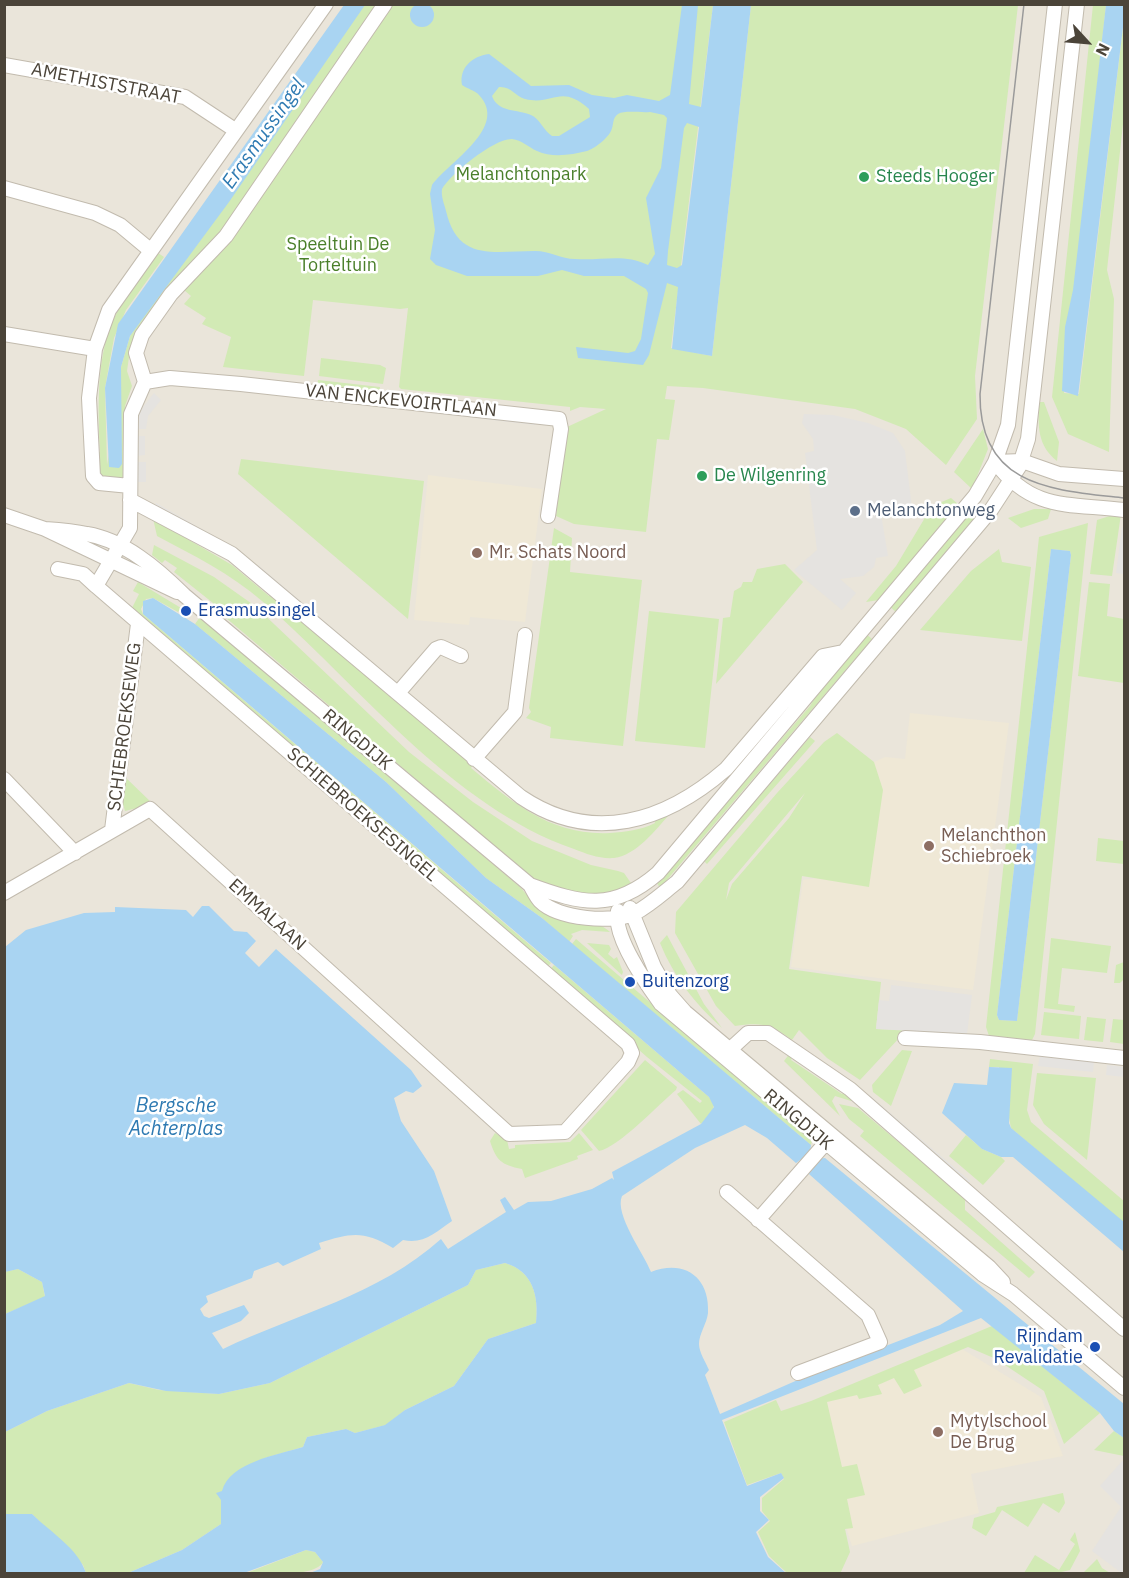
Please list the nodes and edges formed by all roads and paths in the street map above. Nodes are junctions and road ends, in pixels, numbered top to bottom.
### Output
1 (326, 4) edge
2 (385, 4) edge
3 (1054, 4) edge
4 (1077, 4) edge
5 (4, 65) edge
6 (235, 130) junction
7 (4, 188) edge
8 (150, 250) junction
9 (4, 334) edge
10 (95, 349) junction
11 (145, 382) junction
12 (1022, 460) junction
13 (995, 462) junction
14 (1125, 479) edge
15 (1011, 482) junction
16 (130, 493) junction
17 (1125, 510) edge
18 (4, 515) edge
19 (548, 516) dead end
20 (45, 529) junction
21 (119, 547) junction
22 (111, 560) junction
23 (58, 569) dead end
24 (96, 586) junction
25 (184, 595) junction
26 (138, 624) junction
27 (525, 635) dead end
28 (843, 652) junction
29 (460, 656) dead end
30 (398, 693) junction
31 (474, 759) junction
32 (4, 779) edge
33 (112, 830) junction
34 (75, 853) junction
35 (530, 885) junction
36 (4, 893) edge
37 (621, 897) junction
38 (634, 914) junction
39 (616, 918) junction
40 (905, 1038) dead end
41 (726, 1052) junction
42 (1125, 1059) edge
43 (509, 1134) joint
44 (826, 1142) junction
45 (727, 1192) dead end
46 (758, 1220) junction
47 (1125, 1329) edge
48 (798, 1373) dead end
49 (1125, 1388) edge

1 - 6 street
2 - 11 street
3 - 13 street
4 - 12 street
5 - 6 street, AMETHISTSTRAAT
6 - 8 street
7 - 8 street
8 - 10 street
9 - 10 street
10 - 16 street
11 - 16 street
11 - 19 street, VAN ENCKEVOIRTLAAN
12 - 13 street
12 - 14 street
12 - 15 street
13 - 15 street
13 - 28 street
15 - 17 street
15 - 38 street
16 - 21 street
16 - 30 street
18 - 20 street
20 - 21 street, RINGDIJK
20 - 22 street, RINGDIJK
21 - 22 street
21 - 25 street, RINGDIJK
22 - 24 street
22 - 25 street, RINGDIJK
23 - 24 street, SCHIEBROEKSESINGEL
24 - 26 street, SCHIEBROEKSESINGEL
25 - 35 street, RINGDIJK
26 - 33 street, SCHIEBROEKSEWEG
26 - 43 street, SCHIEBROEKSESINGEL
27 - 31 street
28 - 31 street
28 - 37 street
29 - 30 street
30 - 31 street
32 - 34 street
33 - 34 street, EMMALAAN
33 - 43 street, EMMALAAN
34 - 36 street, EMMALAAN
35 - 37 street, RINGDIJK
35 - 39 street, RINGDIJK
37 - 38 street, RINGDIJK
37 - 39 street
38 - 39 street, RINGDIJK
38 - 41 street, RINGDIJK
39 - 41 street, RINGDIJK
40 - 42 street
41 - 44 street, RINGDIJK
41 - 47 street
44 - 46 street
44 - 49 street, RINGDIJK
45 - 46 street
46 - 48 street

